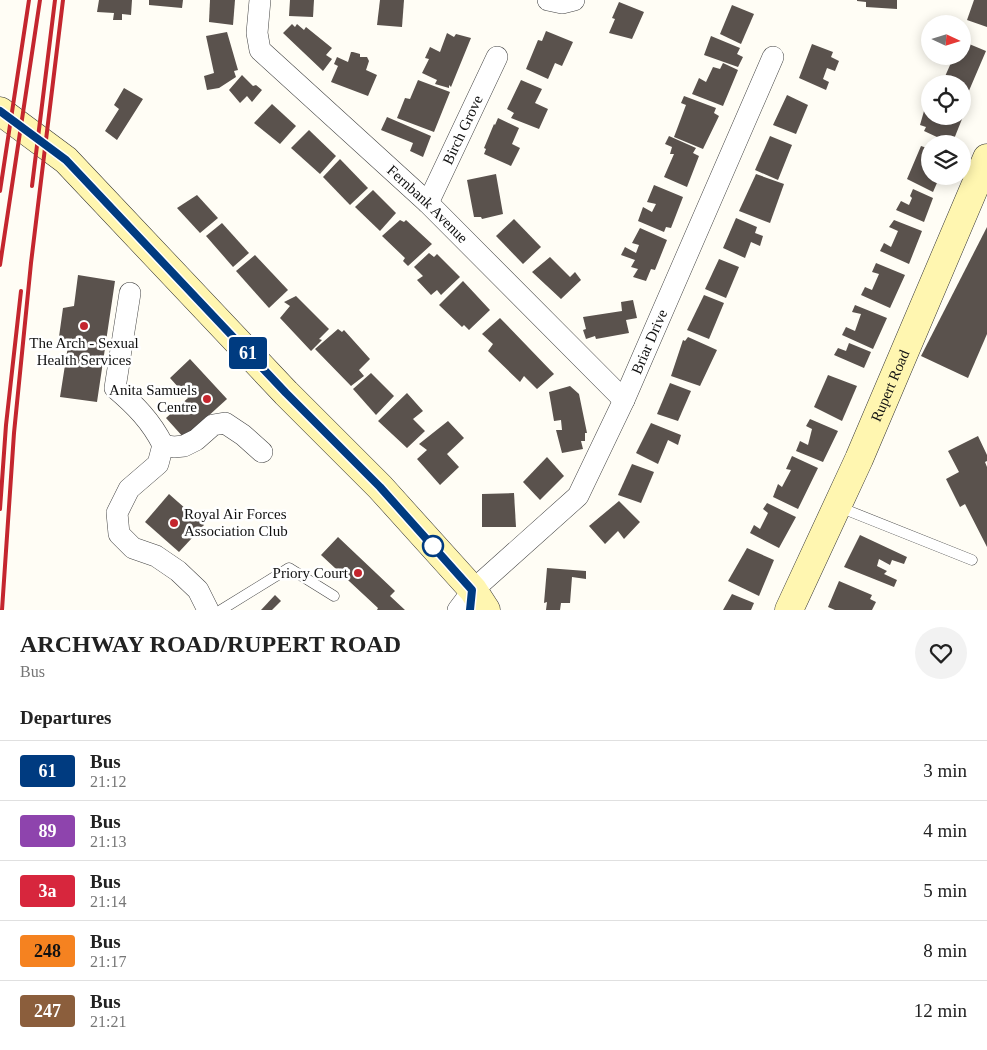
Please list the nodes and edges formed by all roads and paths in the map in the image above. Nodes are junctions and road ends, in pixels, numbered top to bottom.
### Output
1 (260, 0) edge
2 (548, 0) edge
3 (574, 0) edge
4 (497, 57) dead end
5 (773, 57) dead end
6 (0, 111) edge
7 (987, 158) edge
8 (428, 203) junction
9 (130, 294) dead end
10 (624, 400) junction
11 (163, 444) junction
12 (262, 452) dead end
13 (838, 507) junction
14 (972, 560) dead end
15 (334, 596) dead end
16 (472, 605) edge
17 (208, 610) edge
18 (221, 610) edge
19 (789, 610) edge

1 - 8 street, Fernbank Avenue
2 - 3 street
4 - 8 street, Birch Grove
5 - 10 street, Briar Drive
6 - 16 main road
7 - 13 main road, Rupert Road
8 - 10 street, Fernbank Avenue
9 - 11 street
10 - 16 street, Briar Drive
11 - 12 street
11 - 17 street
13 - 14 lane
13 - 19 main road, Rupert Road
15 - 18 lane

